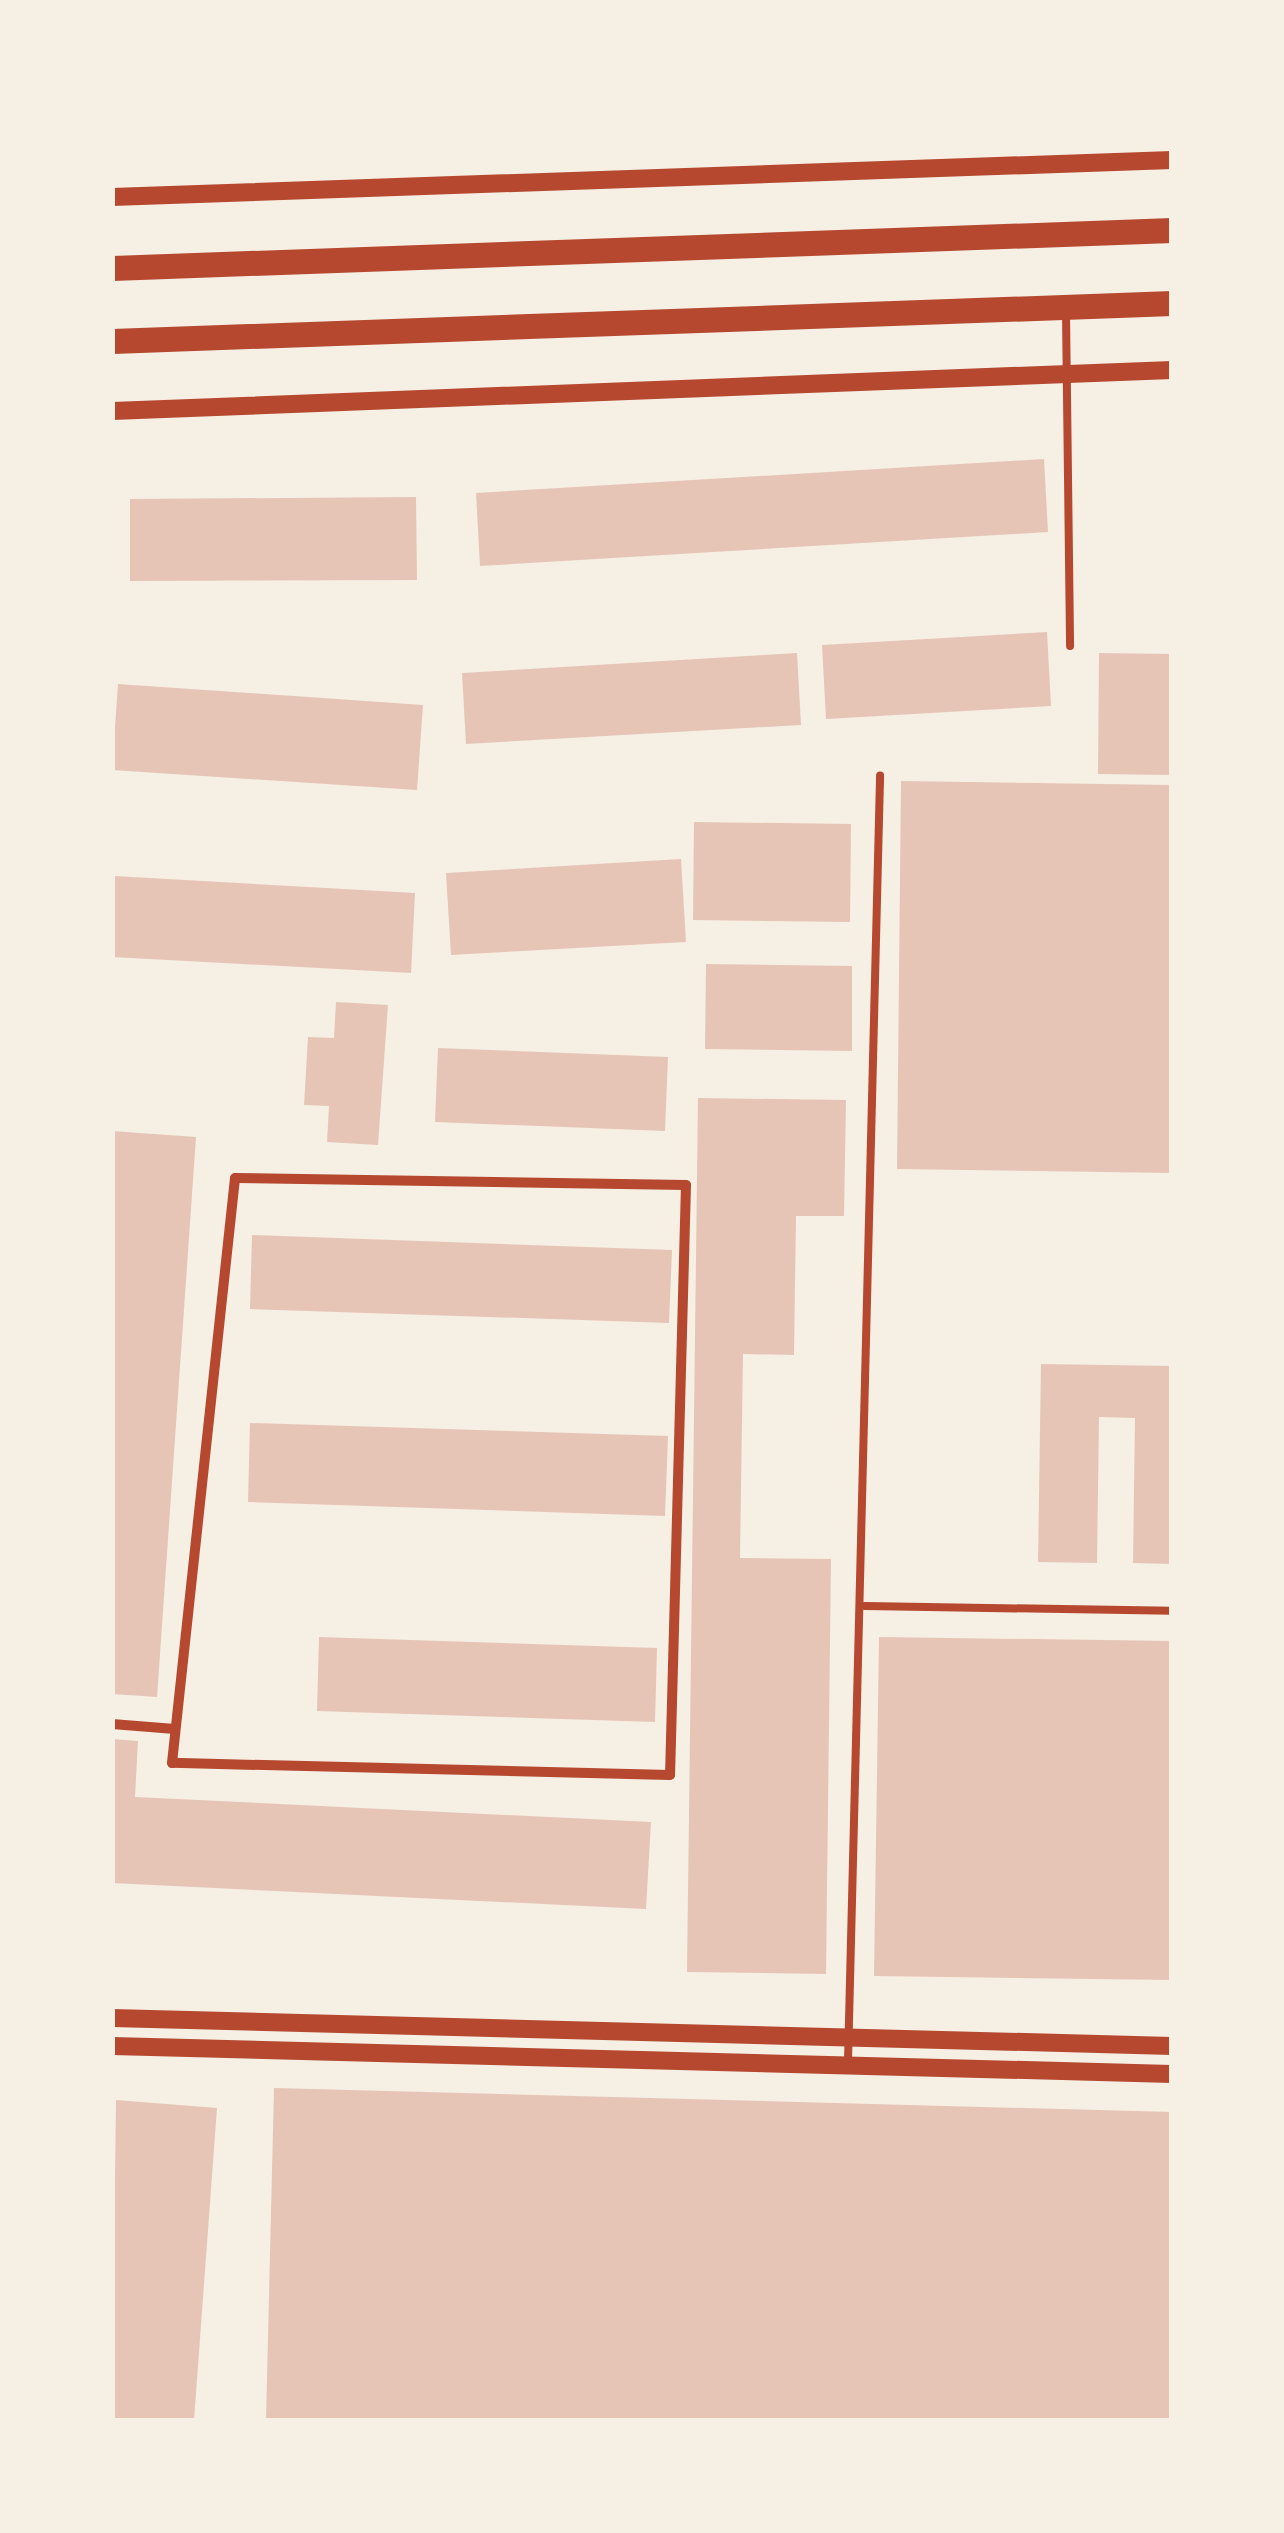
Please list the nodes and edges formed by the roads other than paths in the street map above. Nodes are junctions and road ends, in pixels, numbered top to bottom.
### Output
1 (1172, 160) edge
2 (112, 197) edge
3 (1172, 230) edge
4 (112, 268) edge
5 (1172, 302) edge
6 (1065, 304) junction
7 (112, 341) edge
8 (1068, 370) junction
9 (1172, 370) edge
10 (112, 411) edge
11 (1070, 646) dead end
12 (880, 774) dead end
13 (866, 1606) junction
14 (1172, 1611) edge
15 (112, 1724) edge
16 (175, 1728) junction
17 (112, 2018) edge
18 (849, 2034) junction
19 (112, 2046) edge
20 (1172, 2046) edge
21 (848, 2062) junction
22 (1172, 2074) edge

1 - 2 street
3 - 4 main road
5 - 6 main road
6 - 7 main road
6 - 8 lane
8 - 9 street
8 - 10 street
8 - 11 lane
12 - 13 lane
13 - 14 lane
13 - 18 lane
15 - 16 street
16 - 16 street
17 - 18 street
18 - 20 street
18 - 21 lane
19 - 21 street
21 - 22 street

